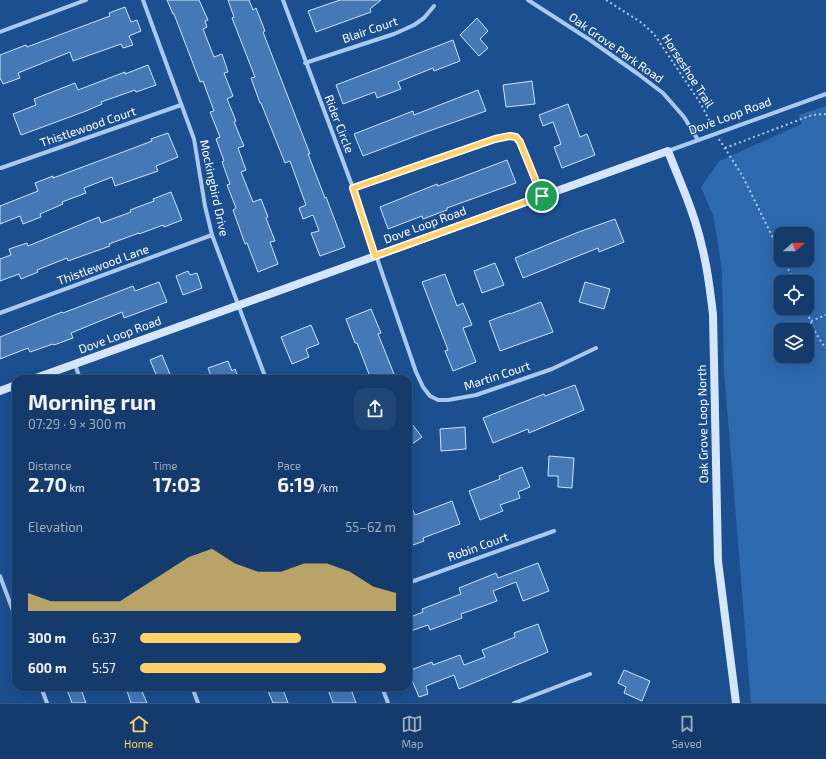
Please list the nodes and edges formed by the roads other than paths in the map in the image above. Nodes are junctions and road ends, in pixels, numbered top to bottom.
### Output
1 (86, 0) edge
2 (144, 0) edge
3 (283, 0) edge
4 (528, 0) edge
5 (434, 6) dead end
6 (0, 32) edge
7 (306, 63) junction
8 (826, 94) edge
9 (181, 105) junction
10 (698, 140) junction
11 (668, 151) junction
12 (1, 168) edge
13 (353, 188) junction
14 (542, 196) junction
15 (212, 235) junction
16 (375, 256) junction
17 (239, 305) junction
18 (0, 313) edge
19 (596, 348) dead end
20 (75, 364) junction
21 (44, 375) edge
22 (79, 375) edge
23 (265, 375) edge
24 (12, 386) edge
25 (0, 391) edge
26 (554, 531) dead end
27 (0, 576) edge
28 (412, 582) edge
29 (12, 608) edge
30 (590, 674) dead end
31 (42, 691) edge
32 (194, 691) edge
33 (384, 691) edge
34 (47, 703) edge
35 (198, 703) edge
36 (388, 703) edge
37 (514, 703) edge
38 (736, 703) edge

1 - 6 street
2 - 9 street, Mockingbird Drive
3 - 7 street, Rider Circle
4 - 10 street, Oak Grove Park Road
5 - 7 street, Blair Court
7 - 13 street, Rider Circle
8 - 10 street, Dove Loop Road
9 - 12 street, Thistlewood Court
9 - 15 street, Mockingbird Drive
10 - 11 street, Dove Loop Road
11 - 14 street, Dove Loop Road
11 - 38 street, Oak Grove Loop North
13 - 14 street
13 - 16 street, Rider Circle
14 - 16 street, Dove Loop Road
15 - 17 street, Mockingbird Drive
15 - 18 street, Thistlewood Lane
16 - 17 street, Dove Loop Road
16 - 19 street, Martin Court
17 - 20 street, Dove Loop Road
17 - 23 street, Mockingbird Drive
20 - 21 street, Dove Loop Road
20 - 22 street
24 - 25 street
26 - 28 street, Robin Court
27 - 29 street
30 - 37 street
31 - 34 street
32 - 35 street
33 - 36 street

